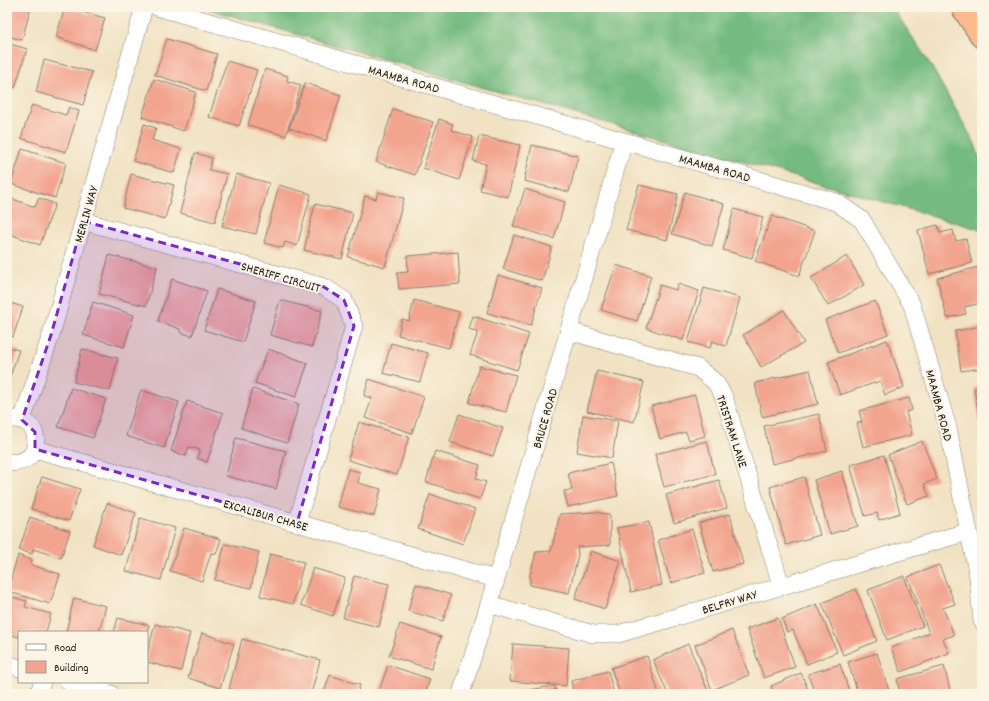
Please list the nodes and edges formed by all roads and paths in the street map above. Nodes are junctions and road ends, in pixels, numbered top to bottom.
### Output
1 (144, 7) edge
2 (157, 7) edge
3 (962, 7) edge
4 (982, 37) edge
5 (624, 141) junction
6 (83, 221) junction
7 (569, 331) junction
8 (14, 420) edge
9 (35, 449) junction
10 (7, 462) edge
11 (297, 523) junction
12 (968, 532) junction
13 (496, 579) junction
14 (780, 585) junction
15 (489, 604) junction
16 (982, 622) edge
17 (7, 664) edge
18 (18, 668) edge
19 (42, 683) edge
20 (72, 683) edge
21 (38, 694) edge
22 (111, 694) edge
23 (461, 694) edge

1 - 6 street, MERLIN WAY
2 - 5 street, MAAMBA ROAD
3 - 4 highway
5 - 7 street, BRUCE ROAD
5 - 12 street, MAAMBA ROAD
6 - 8 street, MERLIN WAY
6 - 11 street, SHERIFF CIRCUIT
7 - 13 street, BRUCE ROAD
7 - 14 street, TRISTRAM LANE
8 - 9 street
9 - 10 street
9 - 11 street, EXCALIBUR CHASE
11 - 13 street, EXCALIBUR CHASE
12 - 14 street, BELFRY WAY
12 - 16 street, MAAMBA ROAD
13 - 15 street, BRUCE ROAD
14 - 15 street, BELFRY WAY
15 - 23 street, BRUCE ROAD
17 - 18 street
19 - 21 street
20 - 22 street

